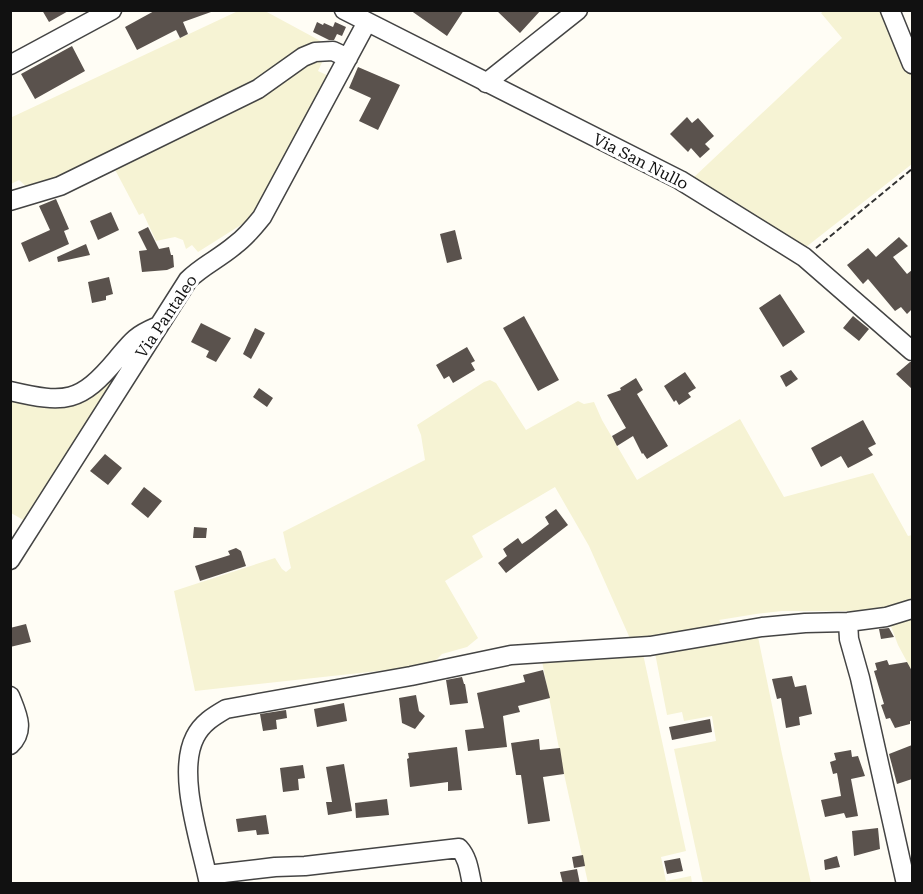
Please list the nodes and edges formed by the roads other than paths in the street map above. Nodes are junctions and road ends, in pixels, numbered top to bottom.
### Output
1 (112, 10) edge
2 (344, 10) edge
3 (578, 10) edge
4 (890, 10) edge
5 (368, 22) junction
6 (348, 58) junction
7 (912, 64) edge
8 (10, 65) edge
9 (486, 83) junction
10 (10, 201) edge
11 (158, 326) junction
12 (912, 351) edge
13 (10, 391) edge
14 (10, 560) edge
15 (912, 609) edge
16 (848, 622) junction
17 (10, 696) edge
18 (10, 745) edge
19 (208, 879) edge
20 (471, 884) edge
21 (906, 884) edge

1 - 8 street
2 - 5 street, Via San Nullo
3 - 9 street
4 - 7 street
5 - 6 street, Via Pantaleo
5 - 9 street, Via San Nullo
6 - 10 street
6 - 11 street, Via Pantaleo
9 - 12 street, Via San Nullo
11 - 13 street
11 - 14 street, Via Pantaleo
15 - 16 street
16 - 19 street
16 - 21 street
17 - 18 street
19 - 20 street

